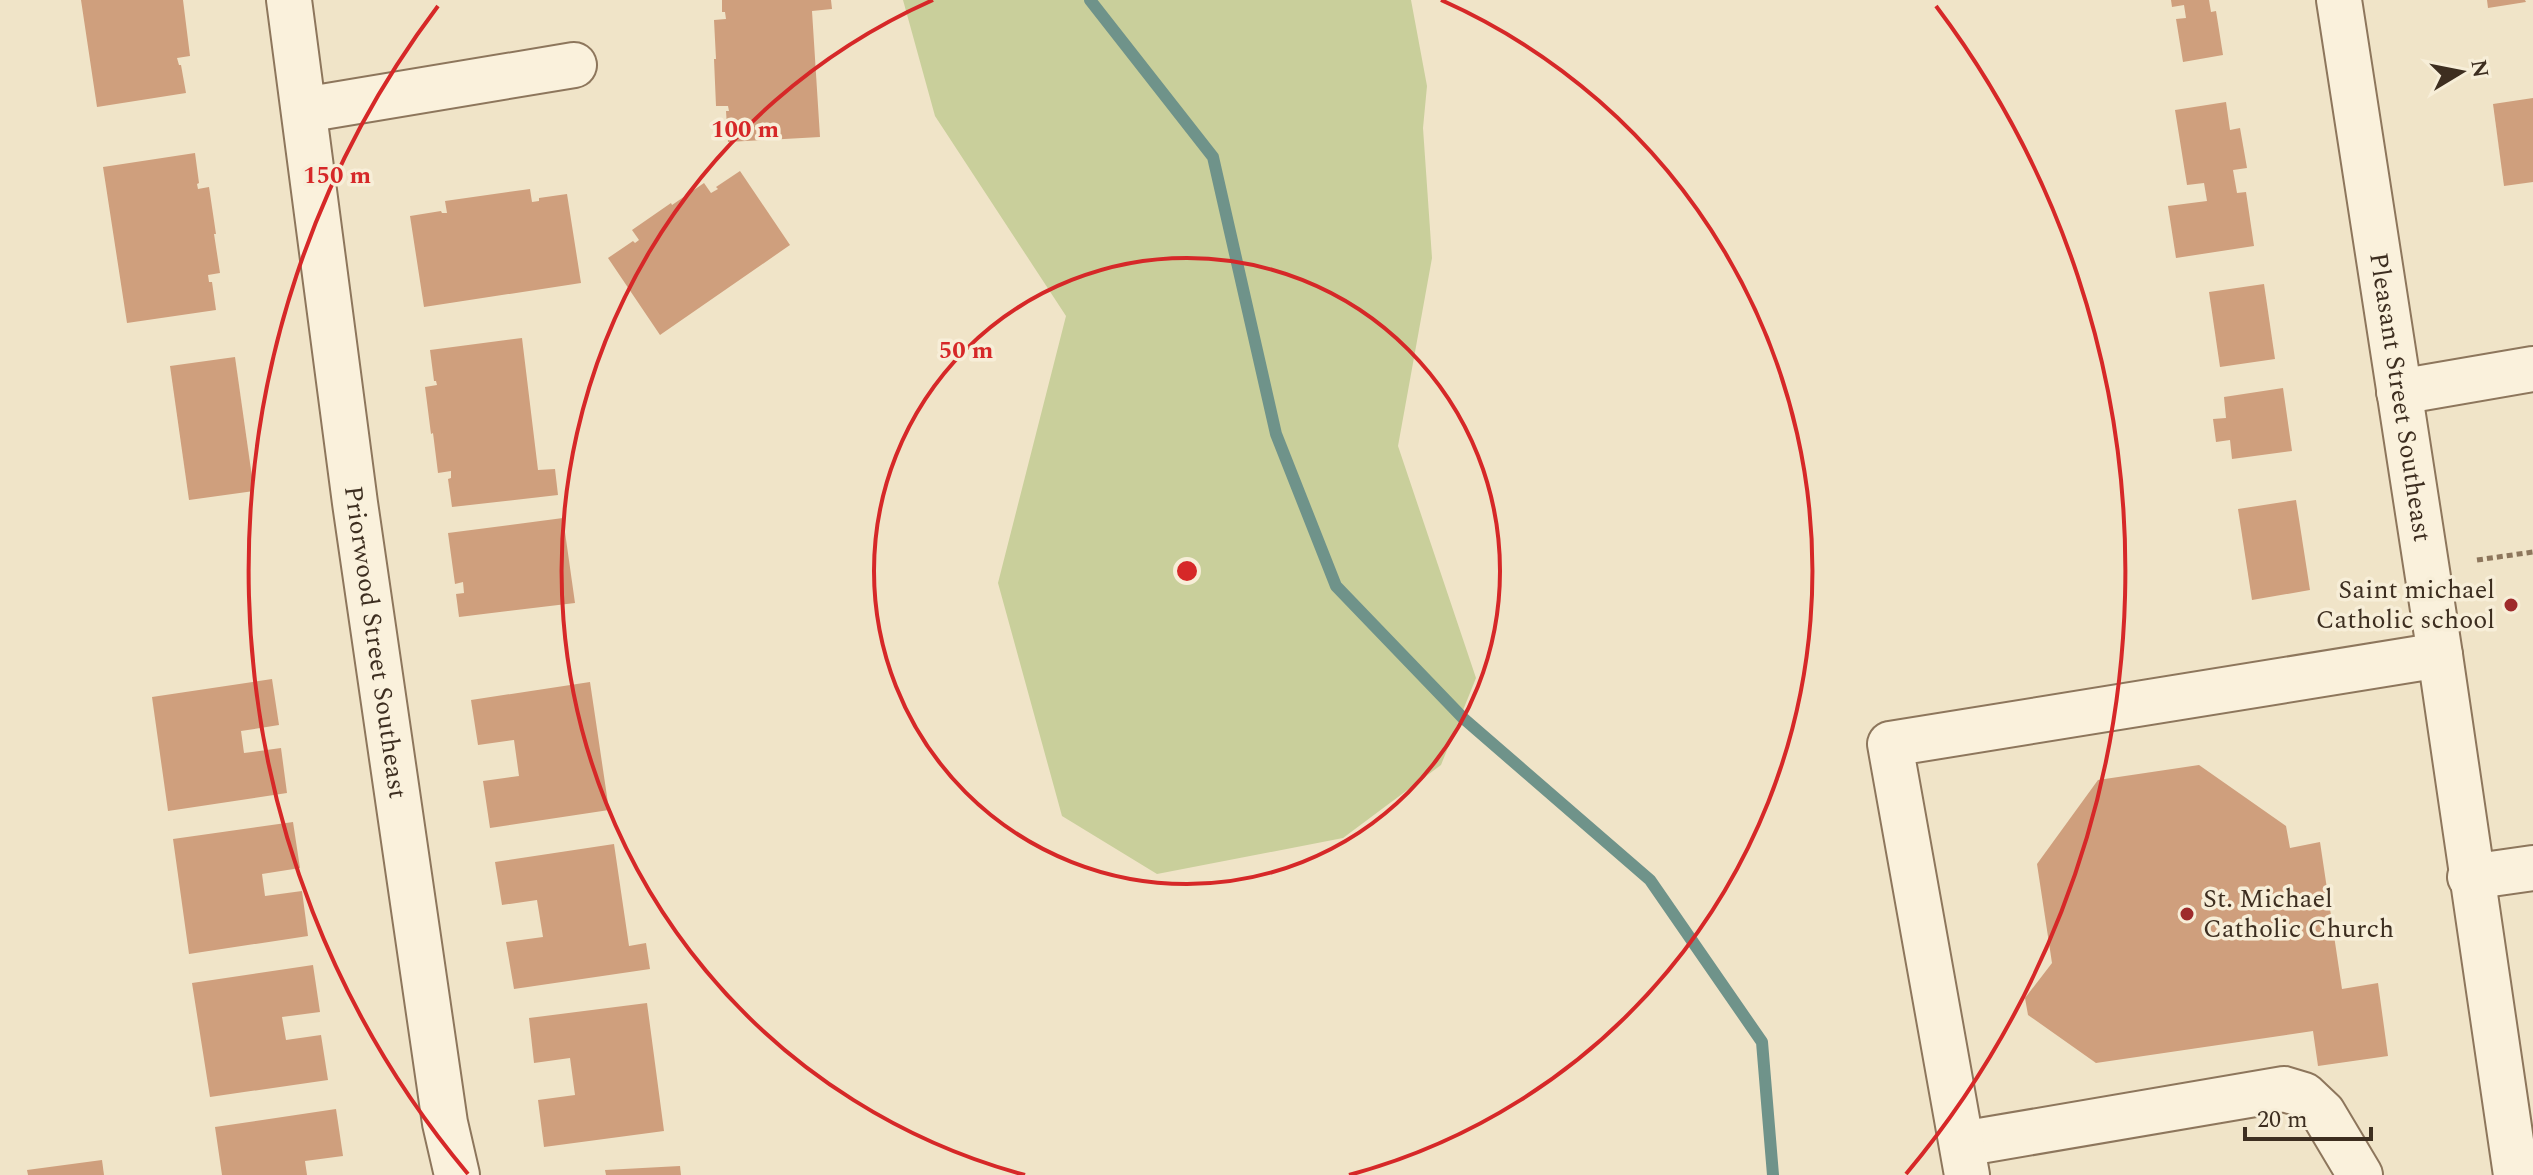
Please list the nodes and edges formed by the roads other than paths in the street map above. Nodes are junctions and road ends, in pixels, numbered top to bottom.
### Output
1 (289, 0) edge
2 (2339, 0) edge
3 (574, 65) dead end
4 (304, 110) junction
5 (2532, 370) edge
6 (2533, 377) edge
7 (2399, 392) junction
8 (2440, 655) junction
9 (2533, 868) edge
10 (2470, 877) junction
11 (1964, 1160) edge
12 (2511, 1171) edge
13 (457, 1175) edge
14 (2360, 1175) edge

1 - 4 street, Priorwood Street Southeast
2 - 7 street, Pleasant Street Southeast
3 - 4 street
4 - 13 street, Priorwood Street Southeast
5 - 6 street
5 - 7 street
7 - 8 street, Pleasant Street Southeast
8 - 10 street, Pleasant Street Southeast
8 - 11 street
9 - 10 street
10 - 12 street, Pleasant Street Southeast
11 - 14 street

